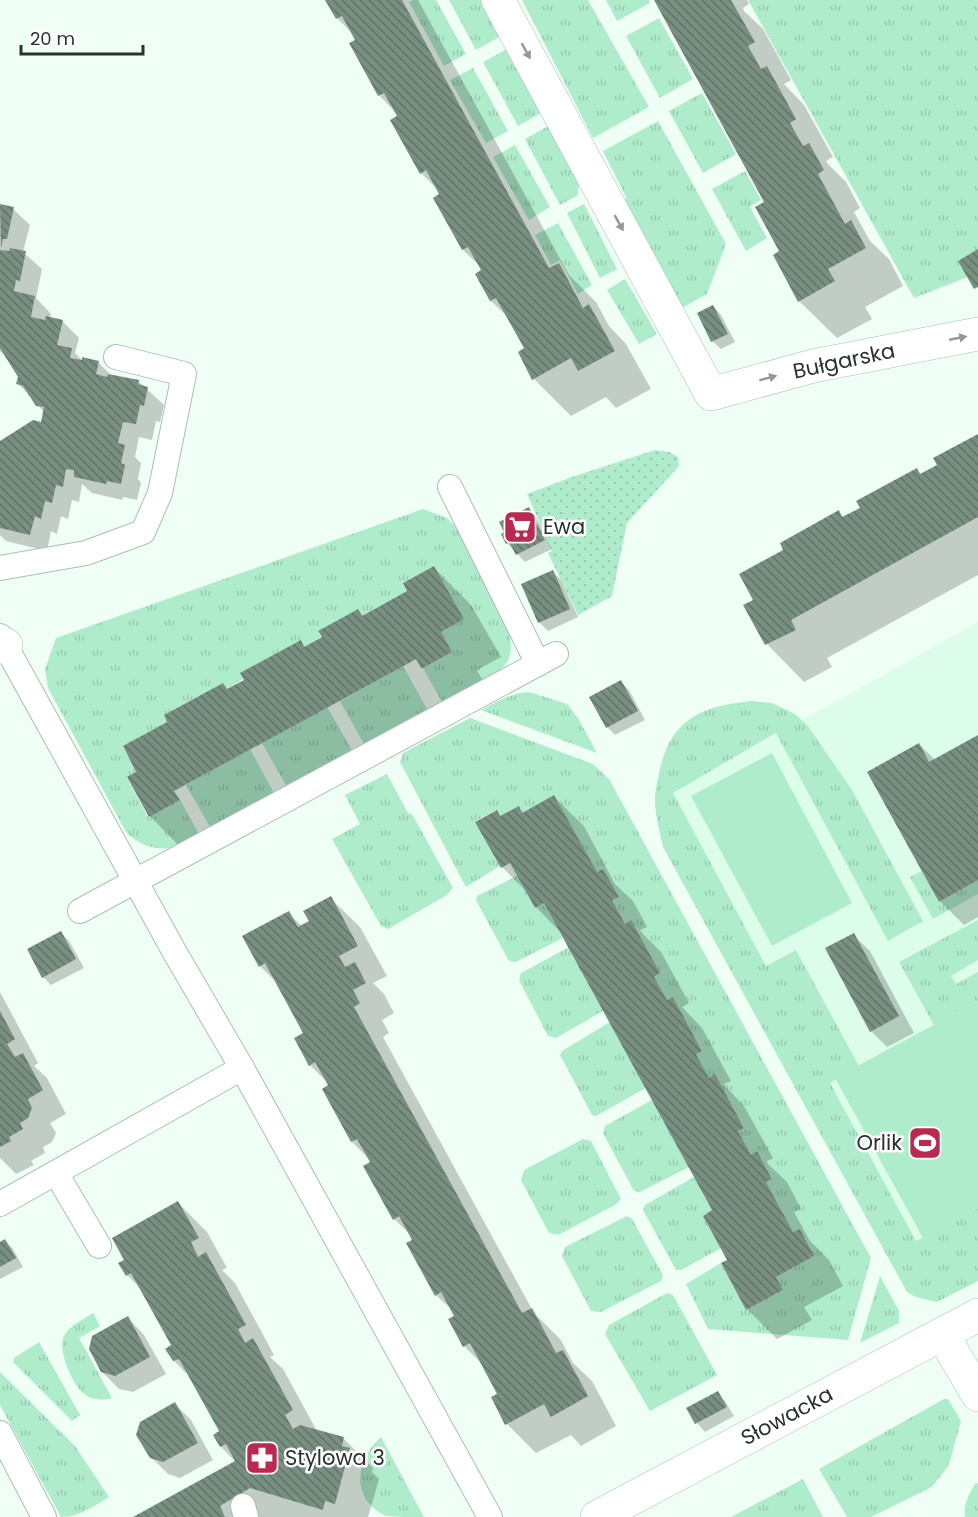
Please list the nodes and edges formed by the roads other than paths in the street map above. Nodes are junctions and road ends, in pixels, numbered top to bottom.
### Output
1 (498, 0) edge
2 (978, 334) edge
3 (116, 357) dead end
4 (450, 487) dead end
5 (0, 568) edge
6 (2, 643) edge
7 (136, 880) junction
8 (80, 911) dead end
9 (242, 1068) junction
10 (57, 1173) junction
11 (0, 1204) edge
12 (99, 1246) dead end
13 (978, 1315) edge
14 (942, 1334) junction
15 (978, 1395) edge
16 (0, 1433) edge
17 (44, 1517) edge
18 (490, 1517) edge
19 (597, 1517) edge

1 -> 2 street, Bułgarska
3 - 5 lane
4 - 7 lane
6 - 7 lane
7 - 8 lane
7 - 9 lane
9 - 10 lane
9 - 18 lane
10 - 11 lane
10 - 12 lane
13 - 14 street, Słowacka
14 - 15 street
14 - 19 street, Słowacka
16 - 17 lane

